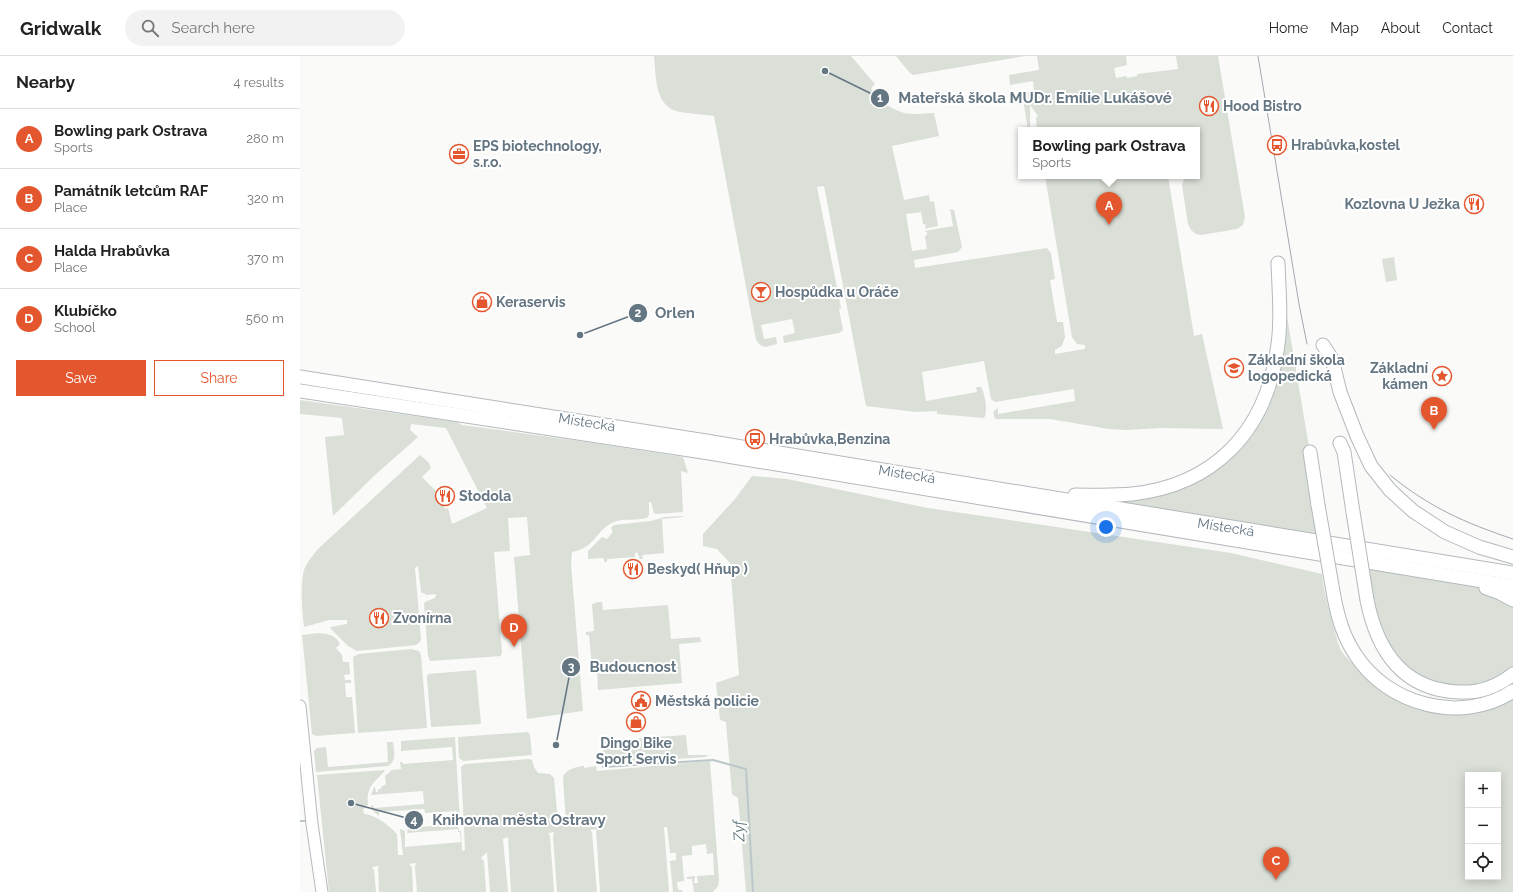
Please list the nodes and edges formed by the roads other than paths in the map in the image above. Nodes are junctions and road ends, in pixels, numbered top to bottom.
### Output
1 (1278, 264) dead end
2 (1323, 344) dead end
3 (300, 377) edge
4 (300, 391) edge
5 (1340, 443) dead end
6 (1310, 452) dead end
7 (1037, 496) junction
8 (1513, 557) edge
9 (1393, 567) junction
10 (1513, 573) edge
11 (1513, 586) edge
12 (1513, 600) edge
13 (1513, 674) edge
14 (1513, 690) edge
15 (300, 706) edge
16 (322, 892) edge

1 - 7 highway
2 - 8 highway
3 - 7 highway, Místecká
4 - 9 highway, Místecká
5 - 13 highway, bridge
6 - 14 highway, bridge
7 - 10 highway, Místecká
9 - 11 highway, Místecká
9 - 12 highway
15 - 16 main road

